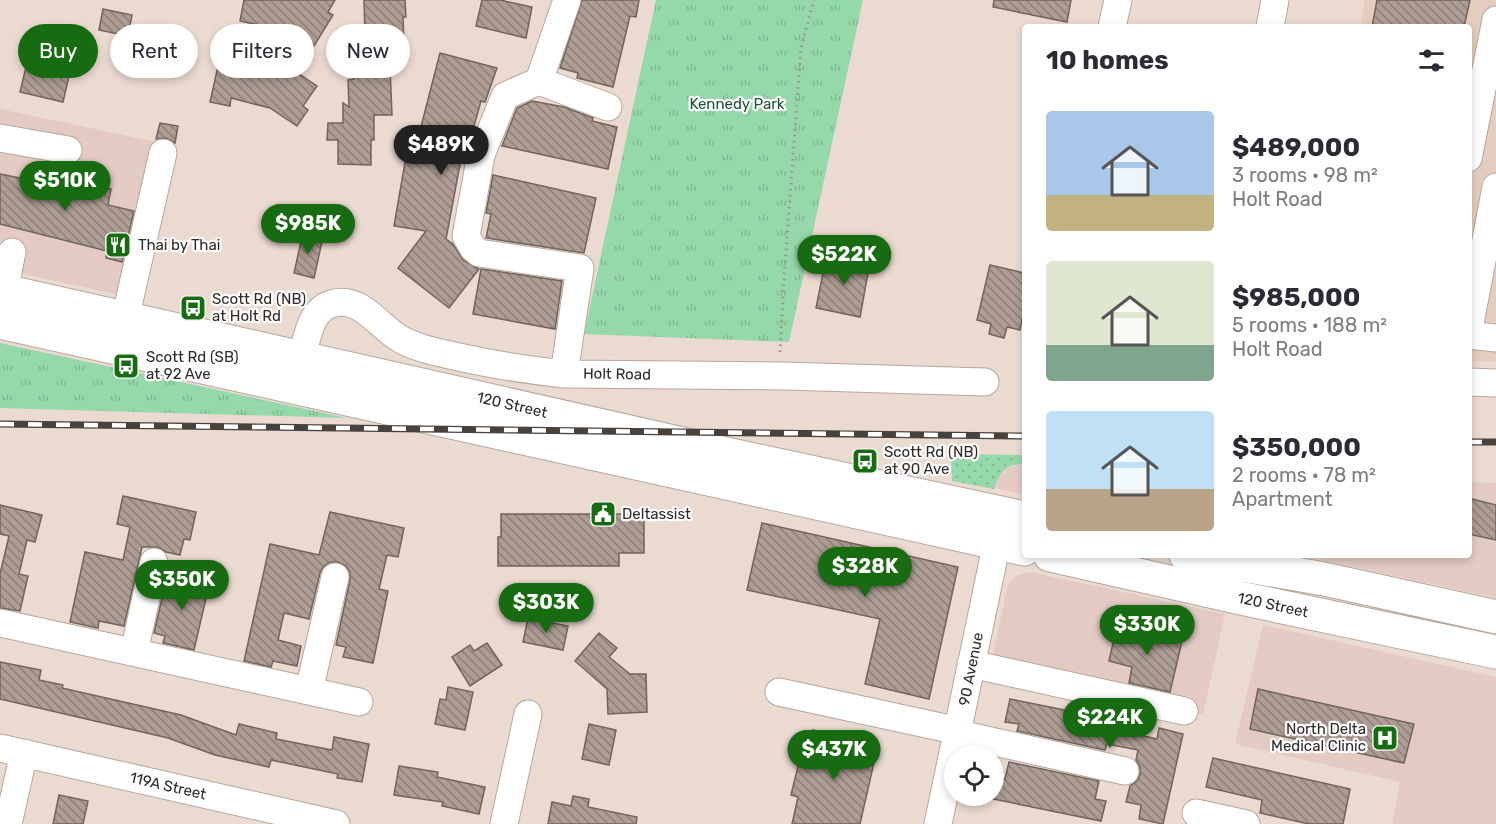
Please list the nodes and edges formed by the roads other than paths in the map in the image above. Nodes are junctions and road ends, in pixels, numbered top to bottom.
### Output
1 (567, 0) edge
2 (1118, 0) edge
3 (1275, 0) edge
4 (1496, 20) edge
5 (1113, 24) edge
6 (1271, 24) edge
7 (539, 81) junction
8 (608, 107) dead end
9 (0, 138) edge
10 (1472, 138) edge
11 (68, 150) dead end
12 (163, 153) dead end
13 (1496, 187) edge
14 (12, 252) dead end
15 (1, 301) edge
16 (1472, 314) edge
17 (125, 319) junction
18 (1472, 335) edge
19 (1496, 338) edge
20 (297, 373) junction
21 (564, 374) junction
22 (985, 382) dead end
23 (1472, 382) edge
24 (1496, 383) edge
25 (745, 458) junction
26 (688, 475) junction
27 (1012, 531) edge
28 (1063, 558) edge
29 (1203, 558) edge
30 (154, 562) dead end
31 (335, 577) dead end
32 (1496, 617) edge
33 (0, 623) edge
34 (134, 652) junction
35 (1496, 652) edge
36 (971, 664) junction
37 (309, 691) junction
38 (779, 692) dead end
39 (359, 702) dead end
40 (1184, 711) dead end
41 (528, 714) dead end
42 (959, 732) junction
43 (12, 751) edge
44 (1125, 771) dead end
45 (1196, 813) dead end
46 (8, 824) edge
47 (336, 824) edge
48 (504, 824) edge
49 (938, 824) edge
50 (1246, 824) edge

1 - 7 street
2 - 5 street
3 - 6 street
4 - 10 street
7 - 8 street
7 - 21 street
9 - 11 street
12 - 17 street
13 - 16 street
14 - 15 street
15 - 17 main road, 120 Street
15 - 20 main road, 120 Street
17 - 20 main road, 120 Street
18 - 19 street
20 - 21 street, Holt Road
20 - 25 main road, 120 Street
20 - 26 main road, 120 Street
21 - 22 street, Holt Road
23 - 24 street
25 - 26 main road
25 - 27 main road, 120 Street
26 - 27 main road, 120 Street
27 - 36 street, 90 Avenue
28 - 35 main road, 120 Street
29 - 32 main road
30 - 34 street
31 - 37 street
33 - 34 street
34 - 37 street
36 - 40 street
36 - 42 street, 90 Avenue
37 - 39 street
38 - 42 street
41 - 48 street
42 - 44 street
42 - 49 street, 90 Avenue
43 - 46 street
43 - 47 street, 119A Street
45 - 50 street

